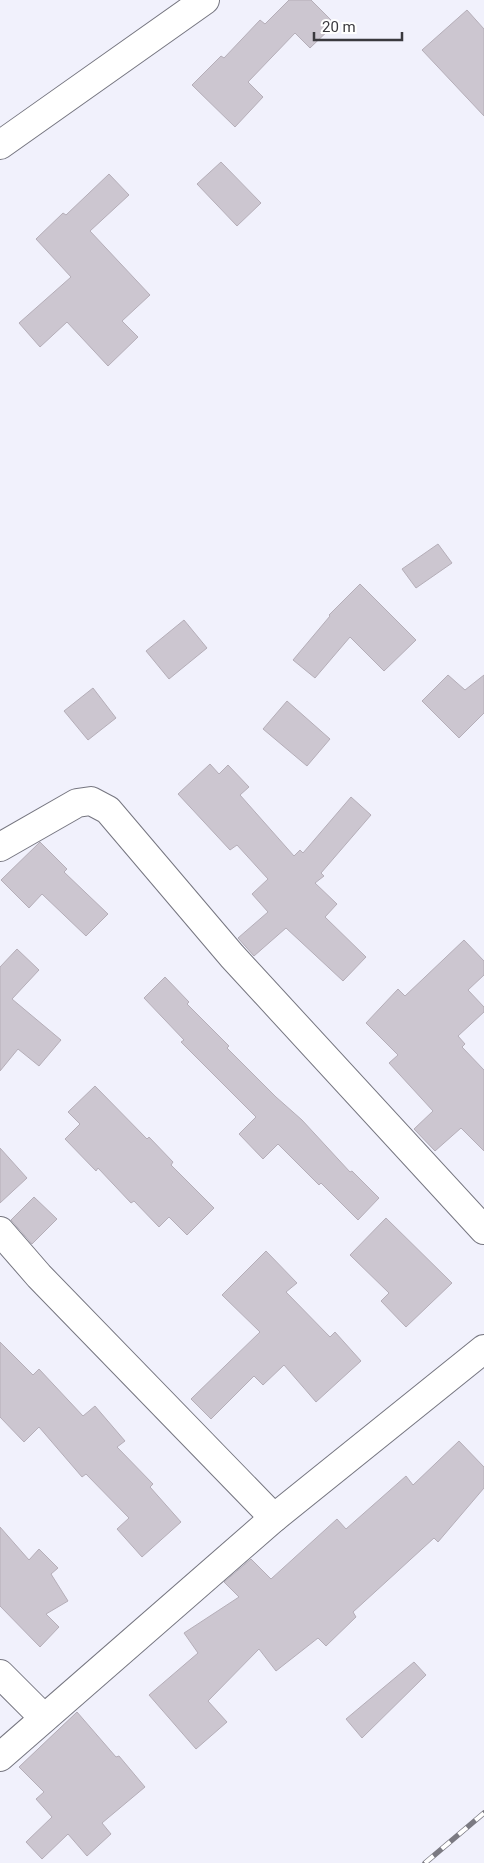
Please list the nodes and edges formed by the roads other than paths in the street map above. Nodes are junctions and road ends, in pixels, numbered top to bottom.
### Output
1 (205, 0) edge
2 (0, 145) edge
3 (0, 847) edge
4 (484, 1230) edge
5 (0, 1232) edge
6 (484, 1349) edge
7 (274, 1518) junction
8 (0, 1674) edge
9 (44, 1718) junction
10 (0, 1757) edge

1 - 2 street
3 - 4 street
5 - 7 street
6 - 7 street
7 - 9 street
8 - 9 street
9 - 10 street

